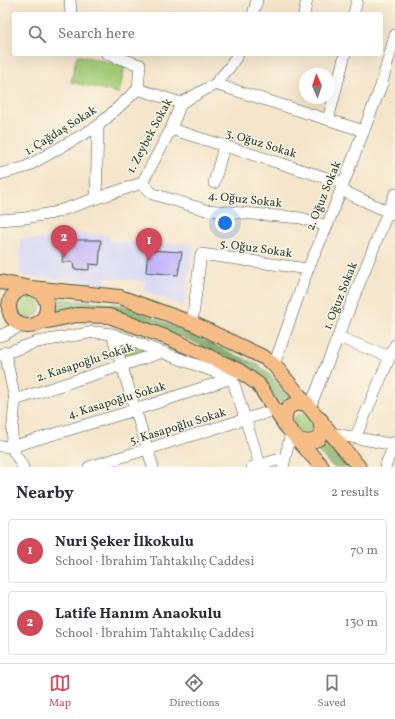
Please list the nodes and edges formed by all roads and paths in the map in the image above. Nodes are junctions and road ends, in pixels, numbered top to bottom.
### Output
1 (70, 0) edge
2 (257, 0) edge
3 (307, 0) edge
4 (357, 0) edge
5 (71, 12) edge
6 (254, 12) edge
7 (304, 12) edge
8 (354, 12) edge
9 (395, 35) edge
10 (113, 56) edge
11 (237, 56) edge
12 (344, 56) edge
13 (215, 84) junction
14 (138, 89) junction
15 (181, 103) junction
16 (328, 120) junction
17 (98, 126) junction
18 (171, 129) junction
19 (364, 131) junction
20 (224, 146) junction
21 (0, 174) edge
22 (142, 183) junction
23 (214, 183) dead end
24 (342, 187) junction
25 (395, 194) edge
26 (96, 199) junction
27 (392, 213) edge
28 (0, 220) edge
29 (327, 226) junction
30 (308, 269) junction
31 (0, 282) edge
32 (31, 288) junction
33 (0, 314) edge
34 (39, 322) junction
35 (18, 323) junction
36 (192, 323) junction
37 (112, 334) junction
38 (0, 336) edge
39 (338, 338) junction
40 (395, 346) edge
41 (163, 352) junction
42 (3, 353) edge
43 (390, 357) junction
44 (122, 365) junction
45 (274, 365) junction
46 (235, 374) junction
47 (15, 400) junction
48 (309, 405) junction
49 (135, 410) junction
50 (275, 410) junction
51 (246, 420) junction
52 (321, 420) junction
53 (291, 433) junction
54 (330, 433) junction
55 (356, 436) junction
56 (395, 444) edge
57 (6, 447) edge
58 (147, 449) junction
59 (283, 462) edge
60 (256, 466) edge
61 (23, 467) edge
62 (88, 467) edge
63 (153, 467) edge
64 (322, 467) edge
65 (360, 467) edge
66 (385, 467) edge

1 - 5 street
2 - 6 street
3 - 7 street
4 - 8 street
9 - 19 street, 2. Oğuz Sokak
10 - 14 street
11 - 13 street, 1. Zeybek Sokak
12 - 16 street
13 - 15 street, 1. Zeybek Sokak
13 - 16 street
14 - 15 street
14 - 17 street, 1. Çağdaş Sokak
15 - 18 street, 1. Zeybek Sokak
16 - 19 street
17 - 21 street, 1. Çağdaş Sokak
17 - 26 street
18 - 20 street, 3. Oğuz Sokak
18 - 22 street, 1. Zeybek Sokak
19 - 24 street, 2. Oğuz Sokak
20 - 23 street
20 - 24 street, 3. Oğuz Sokak
22 - 26 street, 1. Zeybek Sokak
22 - 29 street, 4. Oğuz Sokak
24 - 27 street, 3. Oğuz Sokak
24 - 29 street, 2. Oğuz Sokak
25 - 27 street, 1. Oğuz Sokak
26 - 28 street, 1. Zeybek Sokak
27 - 39 street, 1. Oğuz Sokak
29 - 30 street, 2. Oğuz Sokak
30 - 36 street, 5. Oğuz Sokak
30 - 45 street, 2. Oğuz Sokak
31 - 32 main road
32 - 34 main road
32 - 35 main road
32 - 36 main road
33 - 35 main road
34 - 35 main road
34 - 46 main road
35 - 38 street
36 - 45 main road
37 - 41 street
37 - 42 street
37 - 44 street
39 - 43 street
39 - 48 street, 1. Oğuz Sokak
40 - 43 street
41 - 44 street, 2. Kasapoğlu Sokak
41 - 46 street
42 - 47 street
43 - 55 street
44 - 47 street, 2. Kasapoğlu Sokak
44 - 49 street
45 - 48 main road
46 - 49 street, 4. Kasapoğlu Sokak
46 - 50 main road
46 - 51 street
47 - 57 street
48 - 52 main road
48 - 53 main road
49 - 57 street, 4. Kasapoğlu Sokak
49 - 58 street
50 - 51 street, 5. Kasapoğlu Sokak
50 - 53 main road
51 - 58 street, 5. Kasapoğlu Sokak
51 - 60 street
52 - 53 main road
52 - 54 main road
53 - 59 street
53 - 64 main road
54 - 55 street
54 - 65 main road
55 - 56 street
56 - 66 street
57 - 61 street
58 - 62 street, 5. Kasapoğlu Sokak
58 - 63 street
59 - 60 street

